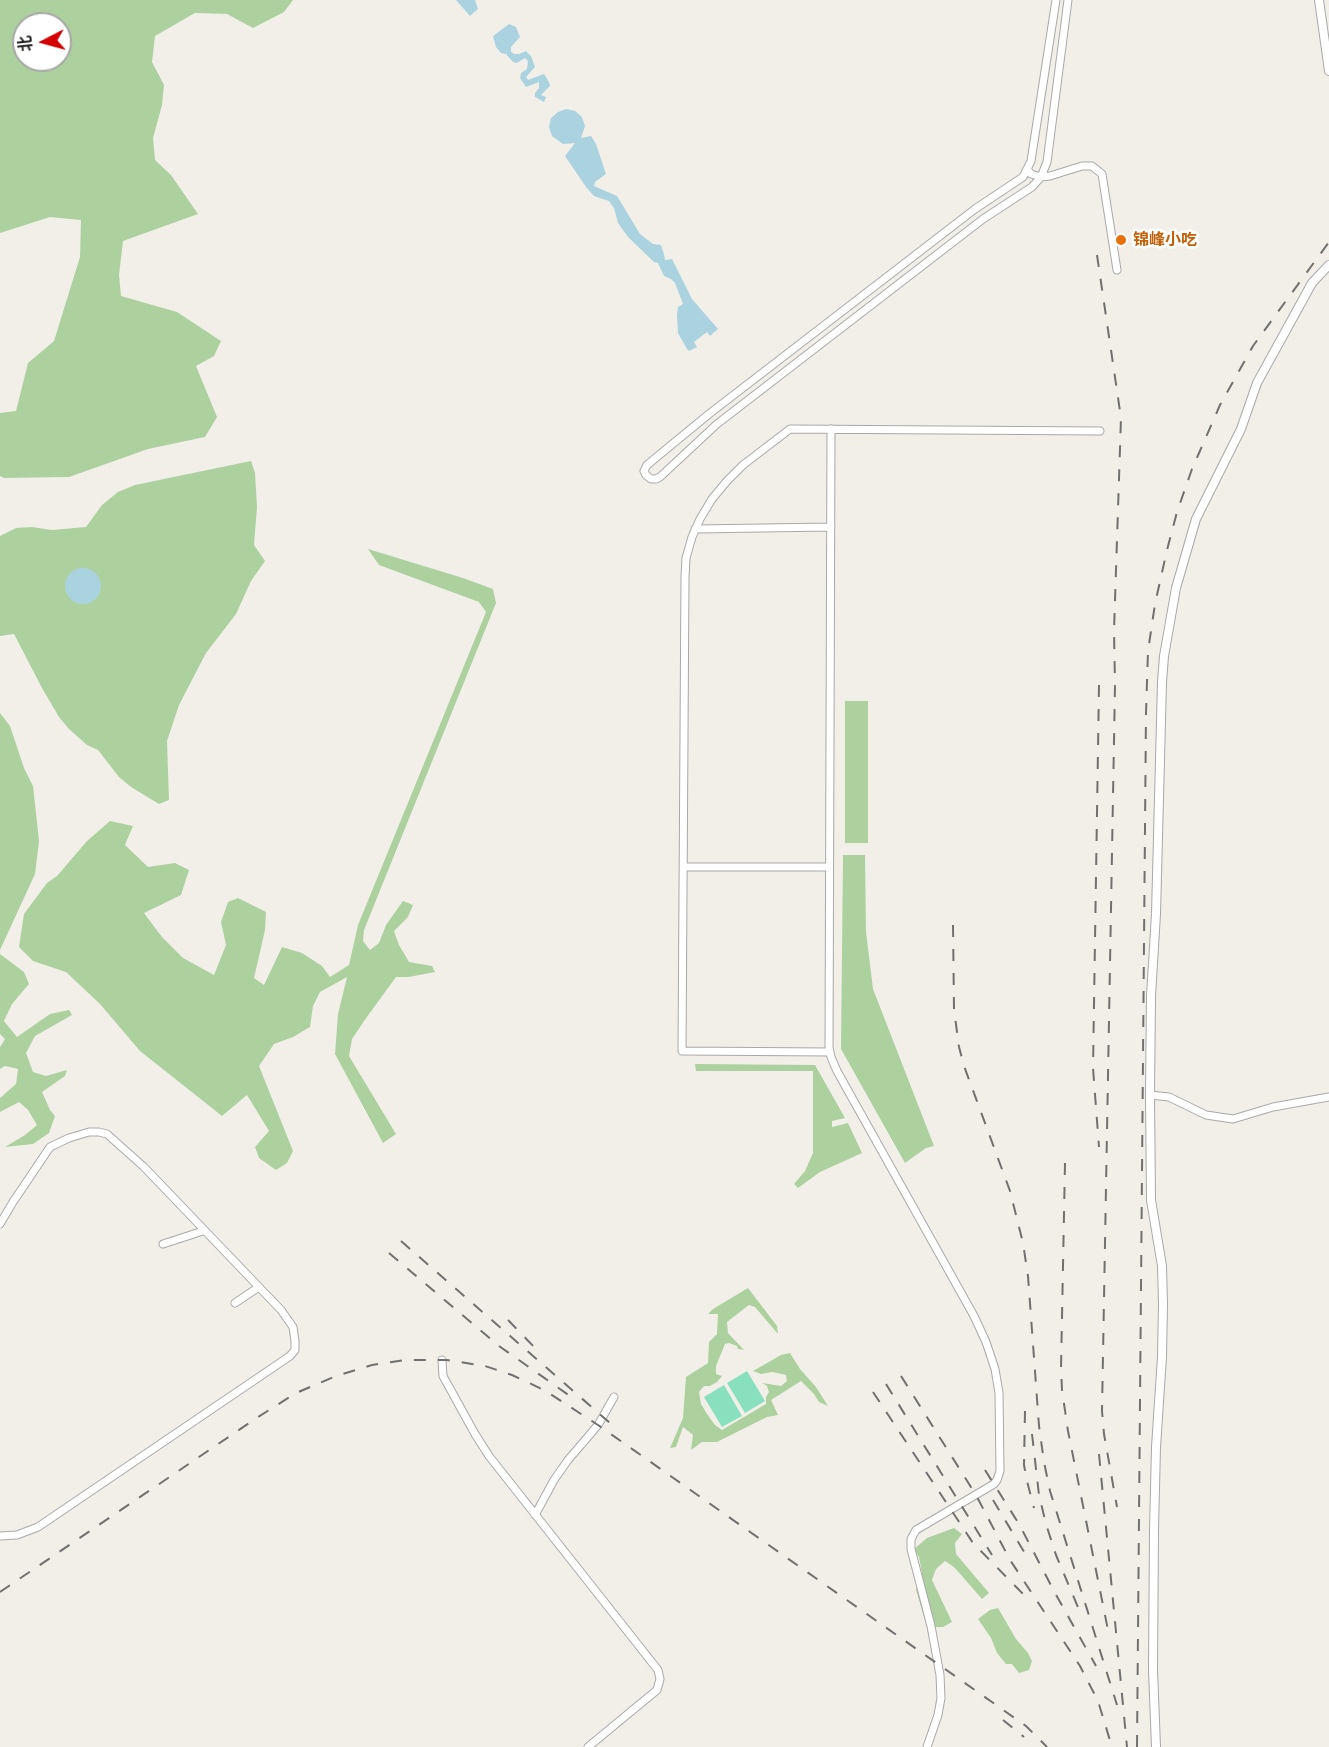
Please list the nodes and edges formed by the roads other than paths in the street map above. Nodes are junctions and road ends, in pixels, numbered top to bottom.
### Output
1 (1056, 0) edge
2 (1068, 0) edge
3 (1318, 0) edge
4 (1329, 71) edge
5 (1027, 169) junction
6 (1050, 176) junction
7 (1041, 177) junction
8 (1032, 187) junction
9 (1329, 265) edge
10 (1117, 270) dead end
11 (831, 429) junction
12 (1100, 430) dead end
13 (831, 527) junction
14 (695, 530) junction
15 (684, 867) junction
16 (829, 867) junction
17 (830, 1052) junction
18 (1150, 1095) junction
19 (1329, 1097) edge
20 (0, 1224) edge
21 (203, 1231) junction
22 (163, 1244) dead end
23 (259, 1287) junction
24 (235, 1303) dead end
25 (442, 1360) dead end
26 (614, 1397) dead end
27 (535, 1515) junction
28 (0, 1536) edge
29 (588, 1747) edge
30 (927, 1747) edge
31 (1155, 1747) edge

1 - 5 street
2 - 7 street
3 - 4 street
5 - 7 street
5 - 8 street
6 - 7 street
6 - 8 street
6 - 10 street
7 - 8 street
9 - 18 street
11 - 12 street
11 - 13 street
11 - 14 street
13 - 14 street
13 - 16 street
14 - 15 street
15 - 16 street
15 - 17 street
16 - 17 street
17 - 30 street
18 - 19 street
18 - 31 street
20 - 21 street
21 - 22 street
21 - 23 street
23 - 24 street
23 - 28 street
25 - 27 street
26 - 27 street
27 - 29 street

